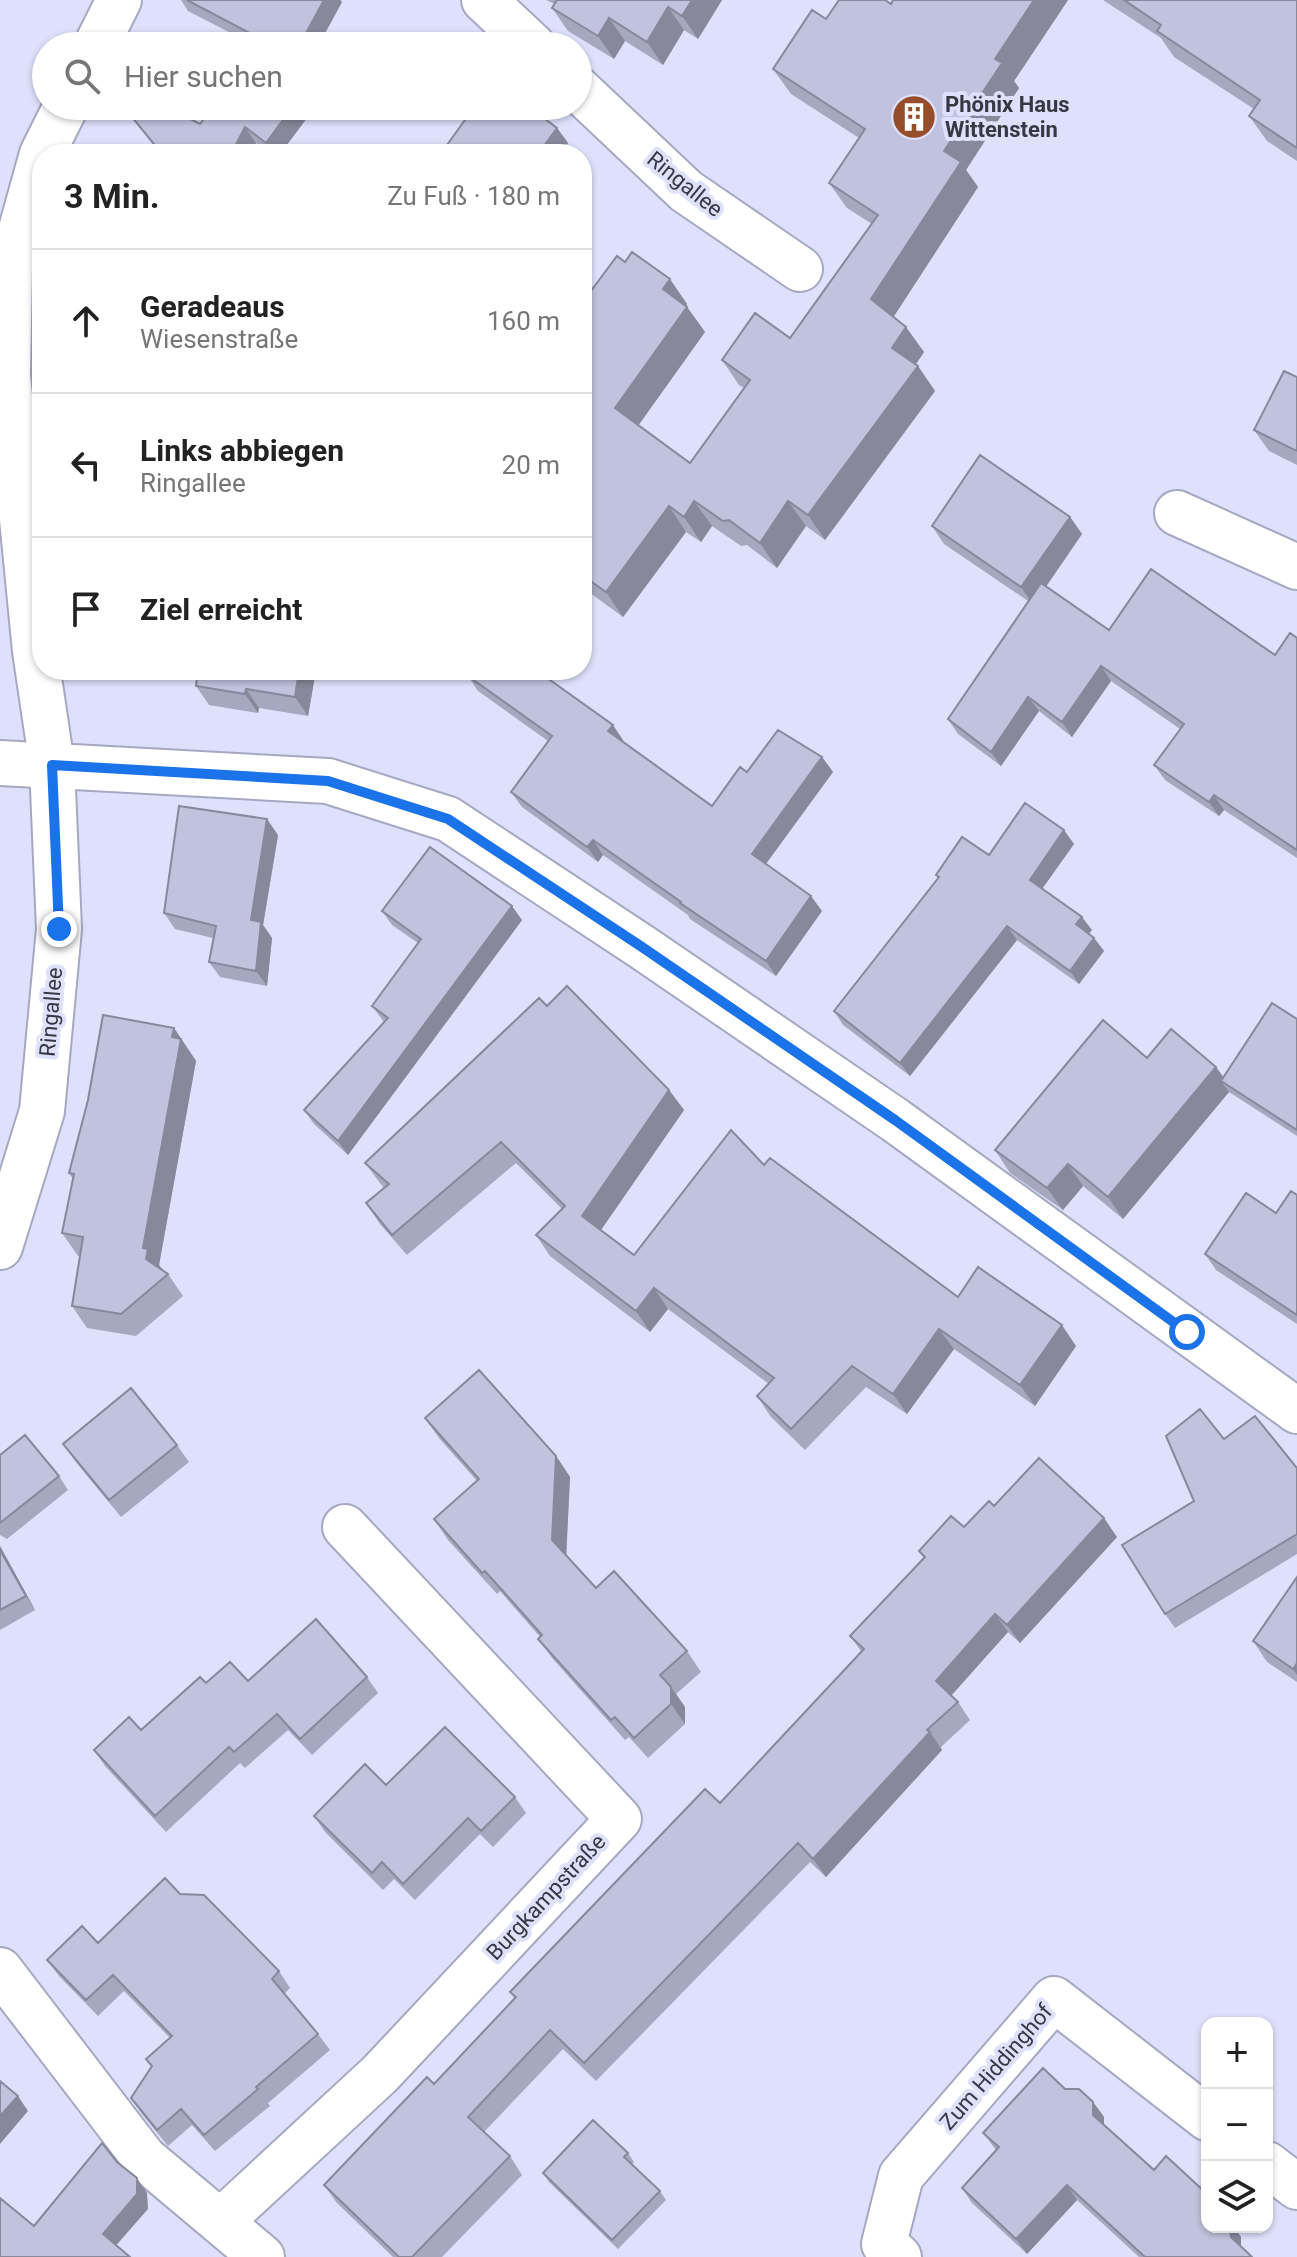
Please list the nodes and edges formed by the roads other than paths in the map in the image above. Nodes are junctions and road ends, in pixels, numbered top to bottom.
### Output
1 (119, 0) edge
2 (484, 0) edge
3 (103, 32) edge
4 (518, 32) edge
5 (592, 102) edge
6 (59, 120) edge
7 (47, 144) edge
8 (32, 185) edge
9 (5, 268) edge
10 (800, 269) dead end
11 (1177, 513) dead end
12 (1297, 567) edge
13 (32, 620) edge
14 (39, 680) edge
15 (0, 763) edge
16 (52, 765) junction
17 (0, 1247) edge
18 (1297, 1411) edge
19 (345, 1527) dead end
20 (0, 1970) edge
21 (1201, 2113) edge
22 (1273, 2169) edge
23 (1297, 2187) edge
24 (220, 2222) junction
25 (262, 2257) edge
26 (899, 2257) edge

1 - 3 street
2 - 4 street
5 - 10 street, Ringallee
6 - 7 street, Ringallee
8 - 9 street, Ringallee
9 - 13 street, Ringallee
11 - 12 street
14 - 16 street, Ringallee
15 - 16 street
16 - 17 street, Ringallee
16 - 18 street
19 - 24 street, Burgkampstraße
20 - 24 street
21 - 26 street, Zum Hiddinghof
22 - 23 street
24 - 25 street

